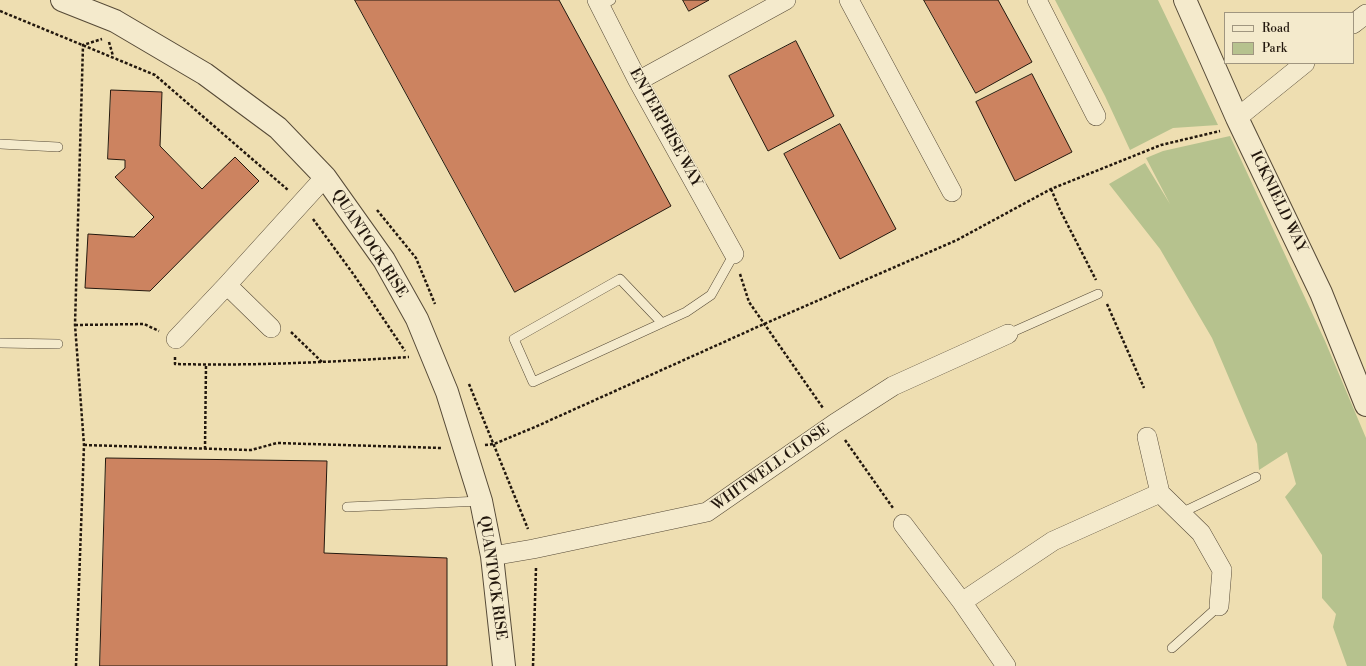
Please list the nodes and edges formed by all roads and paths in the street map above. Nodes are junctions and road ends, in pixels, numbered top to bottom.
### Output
1 (62, 0) edge
2 (786, 0) edge
3 (849, 0) edge
4 (1037, 0) edge
5 (1185, 0) edge
6 (603, 2) edge
7 (0, 11) edge
8 (1366, 14) edge
9 (1354, 23) edge
10 (83, 45) junction
11 (113, 57) junction
12 (1304, 64) edge
13 (638, 81) junction
14 (1096, 116) dead end
15 (1237, 118) junction
16 (0, 144) edge
17 (58, 147) dead end
18 (324, 177) junction
19 (952, 192) dead end
20 (300, 204) junction
21 (734, 254) junction
22 (227, 285) junction
23 (1098, 294) dead end
24 (662, 323) junction
25 (764, 324) junction
26 (75, 325) junction
27 (271, 328) joint
28 (1008, 334) joint
29 (176, 339) junction
30 (0, 343) edge
31 (58, 344) dead end
32 (409, 357) junction
33 (322, 363) junction
34 (412, 364) dead end
35 (206, 365) junction
36 (1366, 405) edge
37 (834, 424) junction
38 (1147, 437) dead end
39 (442, 441) dead end
40 (84, 445) junction
41 (454, 448) junction
42 (205, 449) junction
43 (1256, 476) dead end
44 (1160, 493) junction
45 (481, 501) junction
46 (347, 507) dead end
47 (1181, 513) junction
48 (903, 524) joint
49 (492, 556) junction
50 (536, 563) dead end
51 (962, 602) junction
52 (1219, 606) joint
53 (1172, 648) dead end
54 (76, 666) edge
55 (504, 666) edge
56 (533, 666) edge
57 (1006, 666) edge

1 - 18 street, QUANTOCK RISE
2 - 13 street
3 - 19 street
4 - 14 street
5 - 15 street, ICKNIELD WAY
6 - 13 street, ENTERPRISE WAY
7 - 10 path
8 - 9 street
10 - 11 path
10 - 11 path
10 - 26 path
11 - 20 path
12 - 15 street
13 - 21 street, ENTERPRISE WAY
15 - 25 path
15 - 36 street, ICKNIELD WAY
16 - 17 lane
18 - 20 street
18 - 41 street, QUANTOCK RISE
20 - 22 street
20 - 32 path
21 - 24 lane
21 - 25 path
22 - 27 street
22 - 29 street
23 - 28 lane
24 - 24 lane
25 - 37 path
25 - 41 path
26 - 29 path
26 - 40 path
27 - 33 path
28 - 37 street, WHITWELL CLOSE
29 - 35 path
30 - 31 lane
32 - 33 path
32 - 34 path
33 - 35 path
35 - 42 path
37 - 48 path
37 - 49 street, WHITWELL CLOSE
38 - 44 street
39 - 41 path
40 - 42 path
40 - 54 path
41 - 42 path
41 - 45 street, QUANTOCK RISE
43 - 47 lane
44 - 47 street
44 - 51 street
45 - 46 lane
45 - 49 street, QUANTOCK RISE
47 - 52 street
48 - 51 street
49 - 55 street, QUANTOCK RISE
50 - 56 path
51 - 57 street
52 - 53 lane

